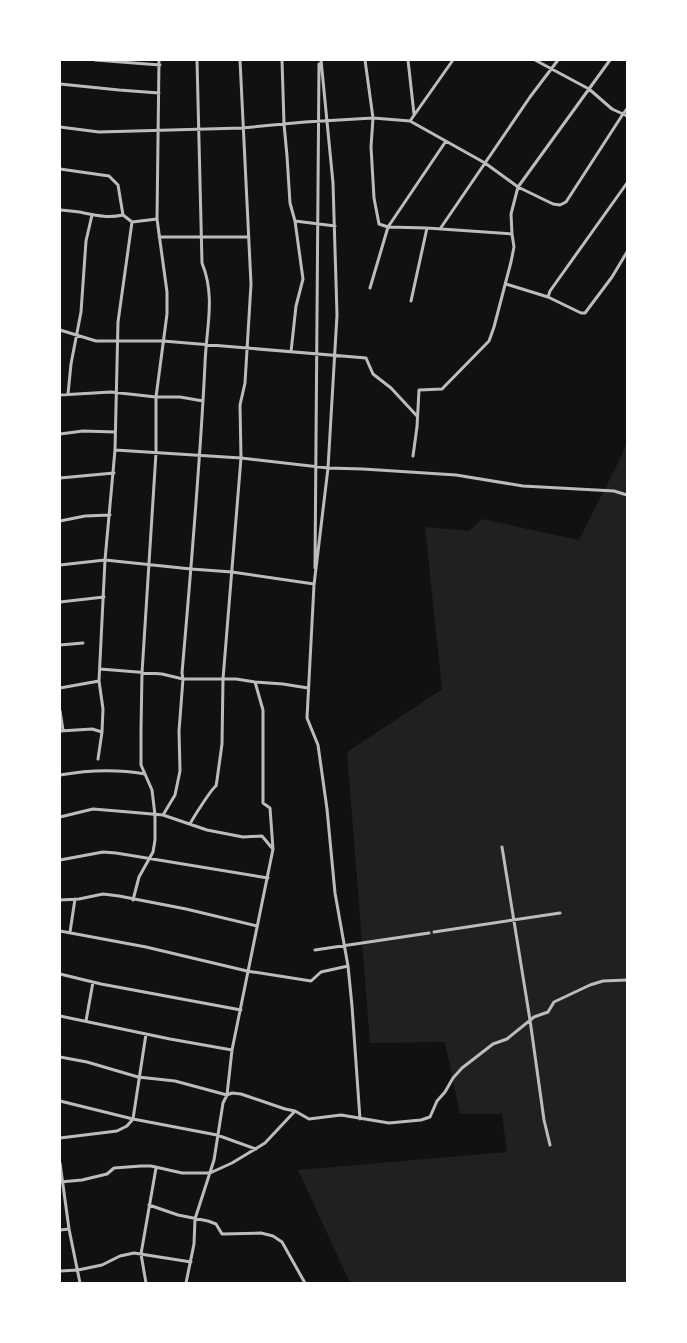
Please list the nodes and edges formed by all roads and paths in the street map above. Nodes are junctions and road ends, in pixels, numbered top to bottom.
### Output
1 (95, 60) edge
2 (159, 60) edge
3 (197, 60) edge
4 (240, 60) edge
5 (282, 60) edge
6 (320, 60) edge
7 (365, 60) edge
8 (408, 60) edge
9 (453, 60) edge
10 (535, 60) edge
11 (558, 60) edge
12 (610, 60) edge
13 (160, 65) junction
14 (552, 70) junction
15 (60, 84) edge
16 (589, 89) junction
17 (159, 93) junction
18 (627, 109) edge
19 (414, 115) junction
20 (625, 115) edge
21 (373, 118) junction
22 (326, 121) junction
23 (410, 121) junction
24 (284, 124) junction
25 (60, 127) edge
26 (200, 128) junction
27 (242, 128) junction
28 (159, 130) junction
29 (446, 141) junction
30 (485, 163) junction
31 (60, 169) edge
32 (627, 183) edge
33 (518, 187) junction
34 (60, 210) edge
35 (123, 214) junction
36 (92, 215) junction
37 (157, 219) junction
38 (295, 221) junction
39 (132, 222) junction
40 (335, 226) junction
41 (388, 228) junction
42 (427, 228) junction
43 (440, 229) junction
44 (512, 234) junction
45 (159, 237) junction
46 (249, 237) junction
47 (201, 238) junction
48 (627, 252) edge
49 (506, 284) junction
50 (370, 288) dead end
51 (548, 297) junction
52 (411, 302) dead end
53 (60, 330) edge
54 (76, 335) junction
55 (118, 341) junction
56 (164, 341) junction
57 (206, 345) junction
58 (246, 349) junction
59 (291, 352) junction
60 (336, 355) junction
61 (117, 393) junction
62 (68, 394) junction
63 (60, 395) edge
64 (156, 397) junction
65 (203, 401) junction
66 (417, 416) junction
67 (115, 432) junction
68 (60, 434) edge
69 (115, 450) junction
70 (156, 453) junction
71 (199, 456) junction
72 (413, 456) dead end
73 (241, 458) junction
74 (328, 468) junction
75 (114, 473) junction
76 (60, 478) edge
77 (627, 495) edge
78 (110, 516) junction
79 (60, 521) edge
80 (105, 560) junction
81 (60, 565) edge
82 (148, 565) junction
83 (191, 569) junction
84 (232, 572) junction
85 (314, 585) junction
86 (104, 597) junction
87 (60, 602) edge
88 (83, 643) dead end
89 (60, 645) edge
90 (100, 670) junction
91 (142, 672) junction
92 (183, 679) junction
93 (223, 679) junction
94 (99, 681) junction
95 (255, 682) junction
96 (60, 688) edge
97 (308, 688) junction
98 (60, 711) edge
99 (62, 730) edge
100 (102, 732) junction
101 (98, 759) dead end
102 (146, 774) junction
103 (60, 775) edge
104 (155, 815) junction
105 (163, 815) junction
106 (60, 817) edge
107 (190, 824) junction
108 (502, 847) dead end
109 (273, 849) junction
110 (148, 859) junction
111 (60, 860) edge
112 (268, 878) junction
113 (75, 899) junction
114 (60, 900) edge
115 (133, 900) junction
116 (560, 914) dead end
117 (514, 920) junction
118 (257, 926) junction
119 (60, 931) edge
120 (70, 932) junction
121 (344, 946) junction
122 (316, 950) dead end
123 (348, 966) junction
124 (247, 971) junction
125 (60, 974) edge
126 (627, 980) edge
127 (93, 982) junction
128 (241, 1010) junction
129 (60, 1016) edge
130 (530, 1020) junction
131 (86, 1021) junction
132 (146, 1034) junction
133 (232, 1050) junction
134 (60, 1057) edge
135 (138, 1077) junction
136 (227, 1095) junction
137 (60, 1101) edge
138 (296, 1111) junction
139 (133, 1119) junction
140 (360, 1119) junction
141 (217, 1135) junction
142 (60, 1138) edge
143 (550, 1145) dead end
144 (257, 1149) junction
145 (60, 1163) edge
146 (156, 1168) junction
147 (210, 1173) junction
148 (61, 1182) edge
149 (150, 1205) junction
150 (195, 1219) junction
151 (69, 1229) junction
152 (60, 1230) edge
153 (141, 1254) junction
154 (191, 1262) junction
155 (78, 1270) junction
156 (60, 1272) edge
157 (80, 1283) edge
158 (146, 1283) edge
159 (186, 1283) edge
160 (306, 1283) edge

1 - 13 street
2 - 13 street
3 - 26 street
4 - 27 street
5 - 24 street
6 - 22 street
6 - 85 street
7 - 21 street
8 - 19 street
9 - 19 street
10 - 14 street
11 - 14 street
12 - 16 street
13 - 17 street
14 - 16 street
14 - 30 street
15 - 17 street
16 - 20 street
16 - 33 street
17 - 28 street
18 - 20 street
19 - 23 street
20 - 33 street
21 - 22 street
21 - 23 street
21 - 41 street
22 - 24 street
22 - 40 street
23 - 29 street
24 - 27 street
24 - 38 street
25 - 28 street
26 - 27 street
26 - 28 street
26 - 47 street
27 - 46 street
28 - 37 street
29 - 30 street
29 - 41 street
30 - 33 street
30 - 43 street
31 - 35 street
32 - 51 street
33 - 44 street
34 - 36 street
35 - 36 street
35 - 39 street
36 - 54 street
37 - 39 street
37 - 45 street
38 - 40 street
38 - 59 street
39 - 55 street
40 - 60 street
41 - 42 street
41 - 50 street
42 - 43 street
42 - 52 street
43 - 44 street
44 - 49 street
45 - 47 street
45 - 56 street
46 - 47 street
46 - 58 street
47 - 57 street
48 - 51 street
49 - 51 street
49 - 66 street
53 - 54 street
54 - 55 street
54 - 62 street
55 - 56 street
55 - 61 street
56 - 57 street
56 - 64 street
57 - 58 street
57 - 65 street
58 - 59 street
58 - 73 street
59 - 60 street
60 - 66 street
60 - 74 street
61 - 62 street
61 - 64 street
61 - 67 street
62 - 63 street
64 - 65 street
64 - 70 street
65 - 71 street
66 - 72 street
67 - 68 street
67 - 69 street
69 - 70 street
69 - 75 street
70 - 71 street
70 - 82 street
71 - 73 street
71 - 83 street
73 - 74 street
73 - 84 street
74 - 77 street
74 - 85 street
75 - 76 street
75 - 78 street
78 - 79 street
78 - 80 street
80 - 81 street
80 - 82 street
80 - 86 street
82 - 83 street
82 - 91 street
83 - 84 street
83 - 92 street
84 - 85 street
84 - 93 street
85 - 97 street
86 - 87 street
86 - 90 street
88 - 89 street
90 - 91 street
90 - 94 street
91 - 92 street
91 - 102 street
92 - 93 street
92 - 105 street
93 - 95 street
93 - 107 street
94 - 96 street
94 - 100 street
95 - 97 street
95 - 109 street
97 - 121 street
98 - 99 street
99 - 100 street
100 - 101 street
102 - 103 street
102 - 104 street
104 - 105 street
104 - 106 street
104 - 110 street
105 - 107 street
107 - 109 street
108 - 117 street
109 - 112 street
110 - 111 street
110 - 112 street
110 - 115 street
112 - 118 street
113 - 114 street
113 - 115 street
113 - 120 street
115 - 118 street
116 - 117 street
117 - 121 street
117 - 130 street
118 - 124 street
119 - 120 street
120 - 124 street
121 - 122 street
121 - 123 street
123 - 124 street
123 - 140 street
124 - 128 street
125 - 127 street
126 - 130 street
127 - 128 street
127 - 131 street
128 - 133 street
129 - 131 street
130 - 140 street
130 - 143 street
131 - 132 street
132 - 133 street
132 - 135 street
133 - 136 street
134 - 135 street
135 - 136 street
135 - 139 street
136 - 138 street
136 - 141 street
137 - 139 street
138 - 140 street
138 - 144 street
139 - 141 street
139 - 142 street
141 - 144 street
141 - 147 street
144 - 147 street
145 - 148 street
146 - 147 street
146 - 148 street
146 - 149 street
147 - 150 street
148 - 151 street
149 - 150 street
149 - 153 street
150 - 154 street
150 - 160 street
151 - 152 street
151 - 155 street
153 - 154 street
153 - 155 street
153 - 158 street
154 - 159 street
155 - 156 street
155 - 157 street

